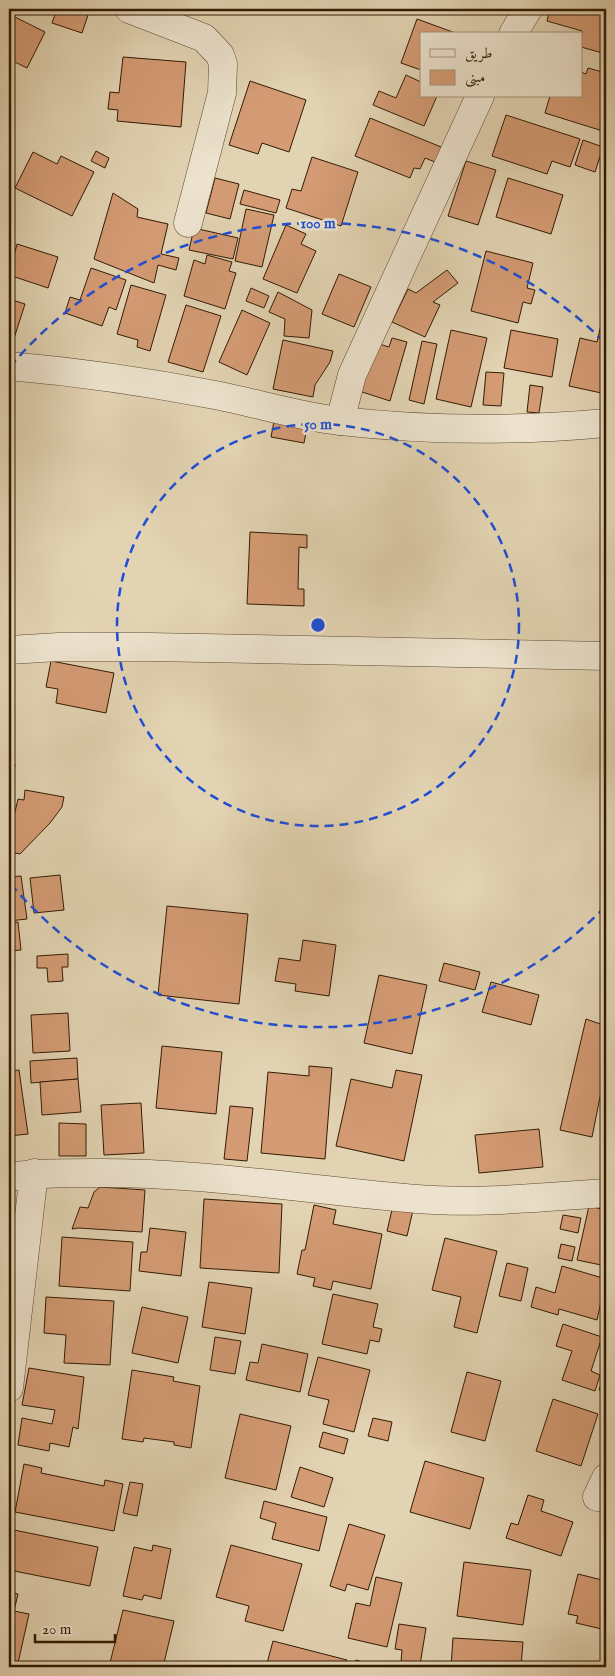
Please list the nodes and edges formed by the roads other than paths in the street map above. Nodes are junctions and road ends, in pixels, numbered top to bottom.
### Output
1 (129, 9) edge
2 (528, 9) edge
3 (514, 32) edge
4 (479, 98) edge
5 (188, 223) dead end
6 (9, 366) edge
7 (340, 421) junction
8 (606, 423) edge
9 (9, 650) edge
10 (606, 656) edge
11 (21, 1175) edge
12 (606, 1193) edge
13 (9, 1388) edge

1 - 5 street
2 - 3 street
4 - 7 street
6 - 7 street
7 - 8 street
9 - 10 street
11 - 12 street
11 - 13 street

